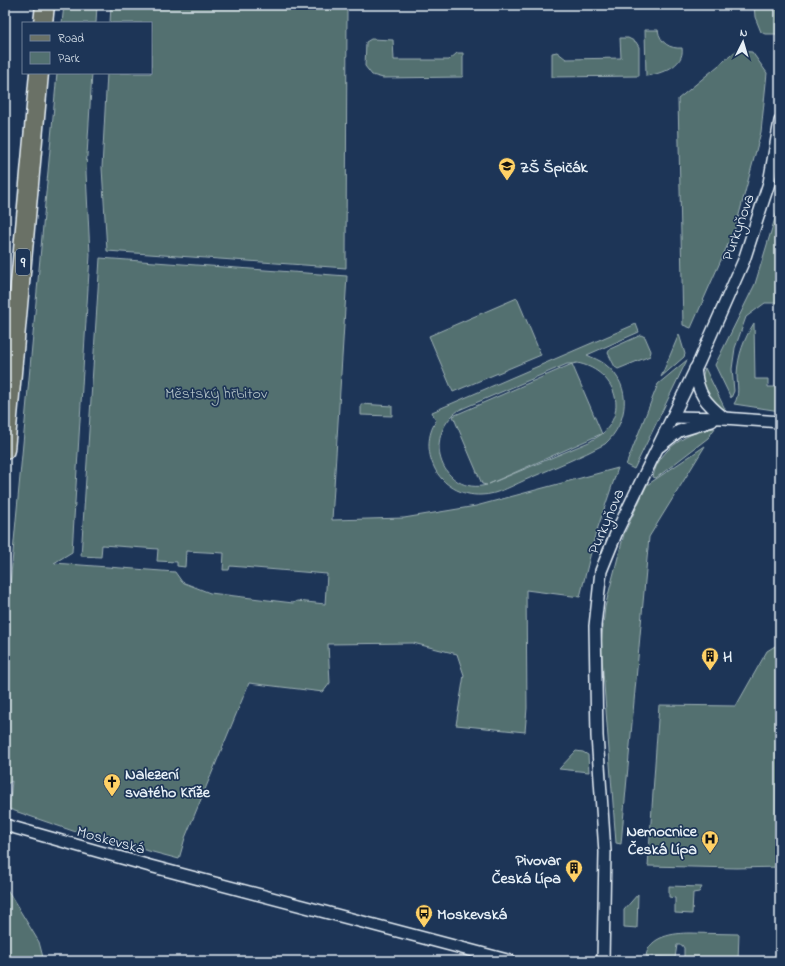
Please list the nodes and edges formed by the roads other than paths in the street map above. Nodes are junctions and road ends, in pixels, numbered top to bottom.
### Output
1 (45, 5) edge
2 (43, 22) edge
3 (39, 74) edge
4 (780, 121) edge
5 (695, 369) junction
6 (673, 417) junction
7 (724, 418) junction
8 (780, 422) edge
9 (657, 448) junction
10 (5, 450) edge
11 (5, 825) edge
12 (511, 961) edge
13 (603, 961) edge

1 - 2 main road
3 - 10 main road, 9
4 - 5 street, Purkyňova
5 - 6 street, Purkyňova
5 - 7 street
6 - 7 street
6 - 9 street, Purkyňova
7 - 8 street
7 - 9 street
9 - 13 street, Purkyňova
11 - 12 street, Moskevská

